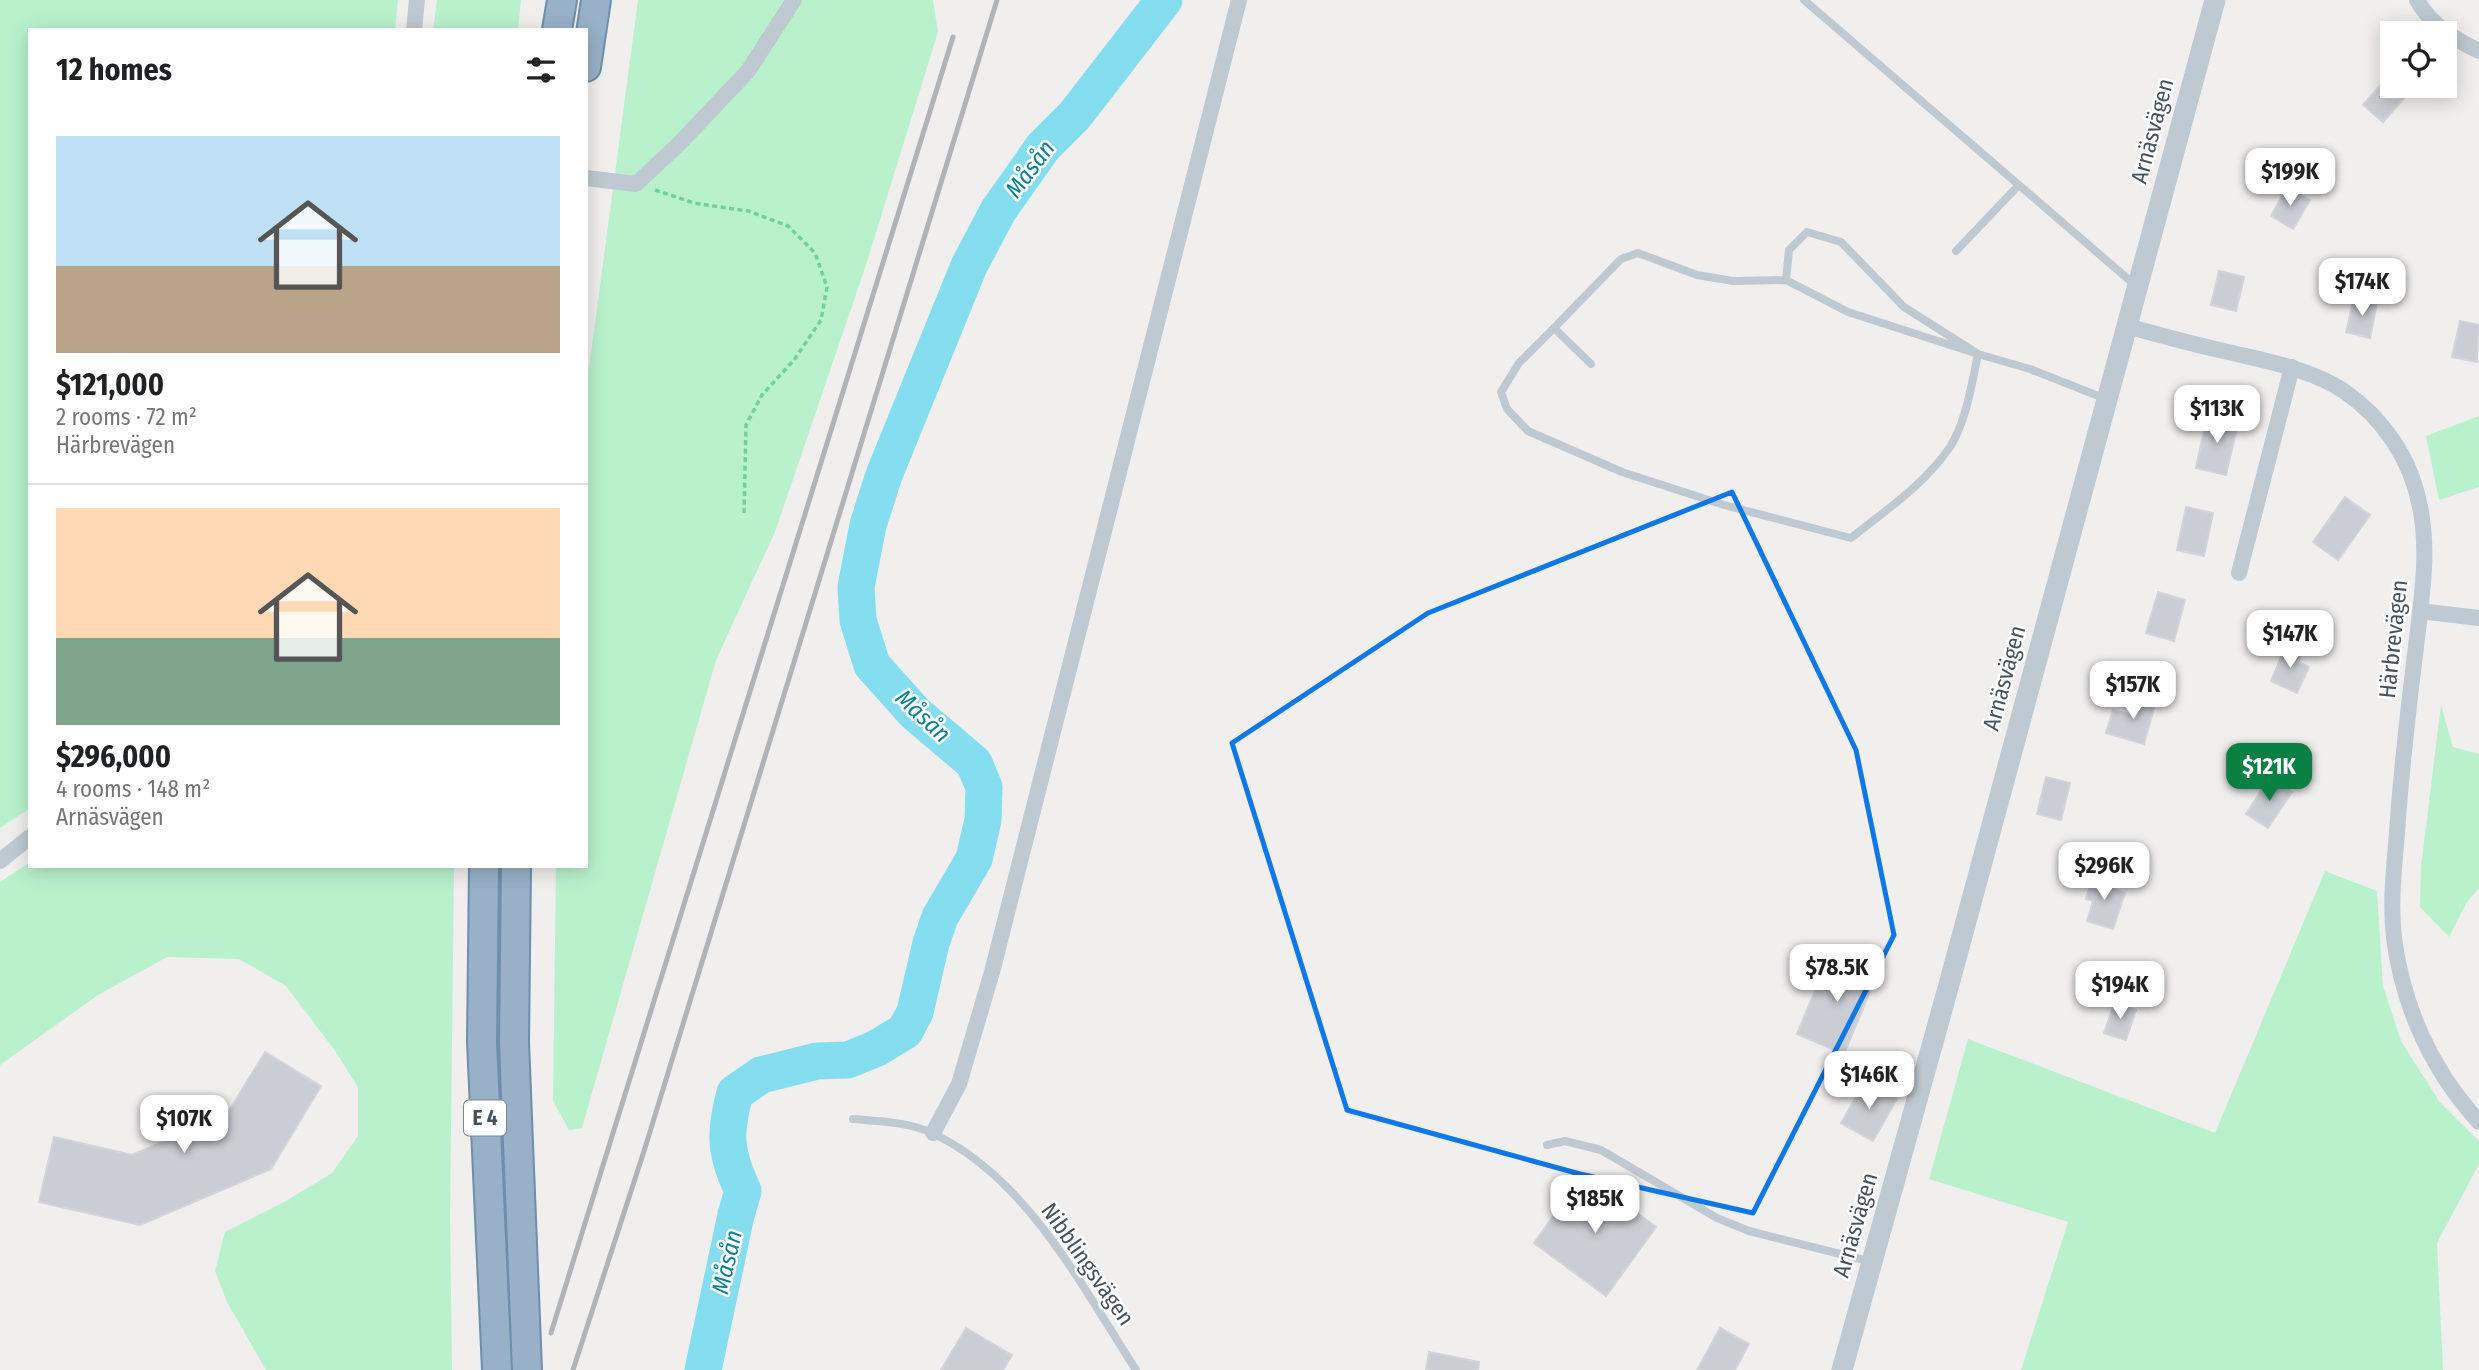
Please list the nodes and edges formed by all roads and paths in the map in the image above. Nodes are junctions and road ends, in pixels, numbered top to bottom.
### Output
1 (417, 0) edge
2 (562, 0) edge
3 (596, 0) edge
4 (794, 0) edge
5 (1239, 0) edge
6 (1804, 0) edge
7 (2215, 0) edge
8 (2417, 0) edge
9 (414, 28) edge
10 (557, 28) edge
11 (2479, 51) edge
12 (588, 54) edge
13 (588, 178) edge
14 (636, 184) junction
15 (2018, 186) junction
16 (1956, 251) dead end
17 (1786, 280) junction
18 (2137, 287) junction
19 (2127, 326) junction
20 (1554, 328) junction
21 (1978, 354) junction
22 (1591, 364) dead end
23 (2292, 367) junction
24 (2106, 399) junction
25 (744, 516) dead end
26 (2239, 573) dead end
27 (2420, 611) junction
28 (2479, 618) edge
29 (28, 839) edge
30 (0, 861) edge
31 (484, 868) edge
32 (516, 868) edge
33 (853, 1119) dead end
34 (2479, 1122) edge
35 (933, 1133) junction
36 (1547, 1145) dead end
37 (1872, 1262) junction
38 (497, 1370) edge
39 (527, 1370) edge
40 (1136, 1370) edge
41 (1842, 1370) edge

1 - 9 street
2 - 10 highway
3 - 12 highway
4 - 14 street
5 - 35 street
6 - 15 lane
7 - 18 street, Arnäsvägen
8 - 11 street
13 - 14 street
14 - 25 path
15 - 16 lane
15 - 18 lane
17 - 20 lane
17 - 21 lane
17 - 21 lane
18 - 19 street, Arnäsvägen
19 - 23 street, Härbrevägen
19 - 24 street, Arnäsvägen
20 - 21 lane
20 - 22 lane
21 - 24 lane
23 - 26 street
23 - 27 street, Härbrevägen
24 - 37 street, Arnäsvägen
27 - 28 street
27 - 34 street, Härbrevägen
29 - 30 street
31 - 38 highway, E 4
32 - 39 highway, E 4
33 - 35 lane, Nibblingsvägen
35 - 40 lane, Nibblingsvägen
36 - 37 lane
37 - 41 street, Arnäsvägen

